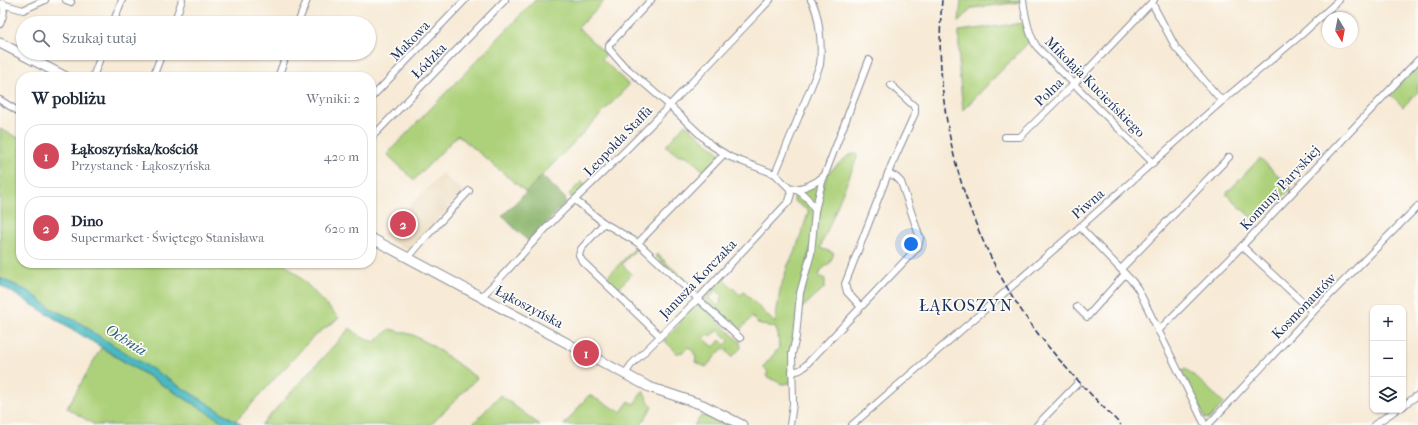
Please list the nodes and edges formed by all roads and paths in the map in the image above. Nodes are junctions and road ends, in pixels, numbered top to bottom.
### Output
1 (45, 0) edge
2 (122, 0) edge
3 (182, 0) edge
4 (307, 0) edge
5 (465, 0) edge
6 (504, 0) edge
7 (651, 0) edge
8 (770, 0) edge
9 (811, 0) edge
10 (1023, 0) edge
11 (1339, 0) edge
12 (1153, 1) edge
13 (1, 2) edge
14 (116, 16) edge
15 (176, 16) edge
16 (301, 16) edge
17 (0, 24) edge
18 (0, 43) edge
19 (16, 52) edge
20 (32, 60) edge
21 (99, 60) edge
22 (159, 60) edge
23 (284, 60) edge
24 (869, 60) dead end
25 (1418, 60) edge
26 (55, 72) edge
27 (95, 72) edge
28 (155, 72) edge
29 (280, 72) edge
30 (1074, 84) junction
31 (891, 85) dead end
32 (376, 93) edge
33 (0, 100) edge
34 (1222, 101) junction
35 (669, 105) junction
36 (16, 110) edge
37 (376, 133) edge
38 (1006, 137) dead end
39 (724, 154) junction
40 (1229, 157) dead end
41 (1153, 162) junction
42 (888, 173) junction
43 (775, 174) junction
44 (826, 174) junction
45 (792, 189) junction
46 (469, 191) dead end
47 (576, 200) junction
48 (1418, 206) edge
49 (815, 211) junction
50 (604, 223) junction
51 (1080, 227) junction
52 (376, 241) edge
53 (638, 243) junction
54 (1242, 246) junction
55 (408, 258) junction
56 (1123, 271) junction
57 (480, 297) junction
58 (698, 299) junction
59 (860, 306) junction
60 (1077, 307) dead end
61 (1314, 312) junction
62 (1158, 331) junction
63 (659, 336) junction
64 (740, 338) dead end
65 (792, 372) junction
66 (625, 374) junction
67 (1077, 384) dead end
68 (1418, 395) edge
69 (1406, 404) edge
70 (1392, 413) edge
71 (742, 425) edge
72 (790, 425) edge
73 (852, 425) edge
74 (1037, 425) edge
75 (1206, 425) edge
76 (1374, 425) edge

1 - 13 street
2 - 14 street
3 - 15 street
4 - 16 street
5 - 32 street, Makowa
6 - 37 street, Łódzka
7 - 35 street
8 - 35 street, Leopolda Staffa
9 - 43 street
10 - 30 street, Mikołaja Kucieńskiego
11 - 34 street, Piwna
12 - 30 street, Polna
12 - 34 street
13 - 17 street
18 - 19 street
20 - 26 street
21 - 27 street
22 - 28 street
23 - 29 street
24 - 44 street
25 - 54 street, Komuny Paryskiej
30 - 38 street, Polna
30 - 41 street, Mikołaja Kucieńskiego
31 - 42 street
33 - 36 street
34 - 41 street, Piwna
35 - 39 street
35 - 47 street, Leopolda Staffa
39 - 43 street
39 - 53 street
40 - 56 street
41 - 51 street, Piwna
42 - 59 street
42 - 59 street
43 - 45 street
44 - 45 street
44 - 49 street
45 - 49 street
45 - 58 street, Janusza Korczaka
46 - 55 street
47 - 50 street
47 - 57 street, Leopolda Staffa
48 - 61 street, Kosmonautów
49 - 65 street
50 - 53 street
50 - 63 street
51 - 56 street
51 - 73 street, Piwna
52 - 55 street, Łąkoszyńska
53 - 58 street
54 - 61 street
54 - 62 street, Komuny Paryskiej
55 - 57 street, Łąkoszyńska
56 - 60 street
56 - 62 street
57 - 66 street, Łąkoszyńska
58 - 63 street, Janusza Korczaka
58 - 64 street
59 - 65 street
61 - 75 street, Kosmonautów
62 - 75 street
63 - 66 street, Janusza Korczaka
65 - 72 street
66 - 71 street, Łąkoszyńska
67 - 74 street
68 - 69 street
70 - 76 street

